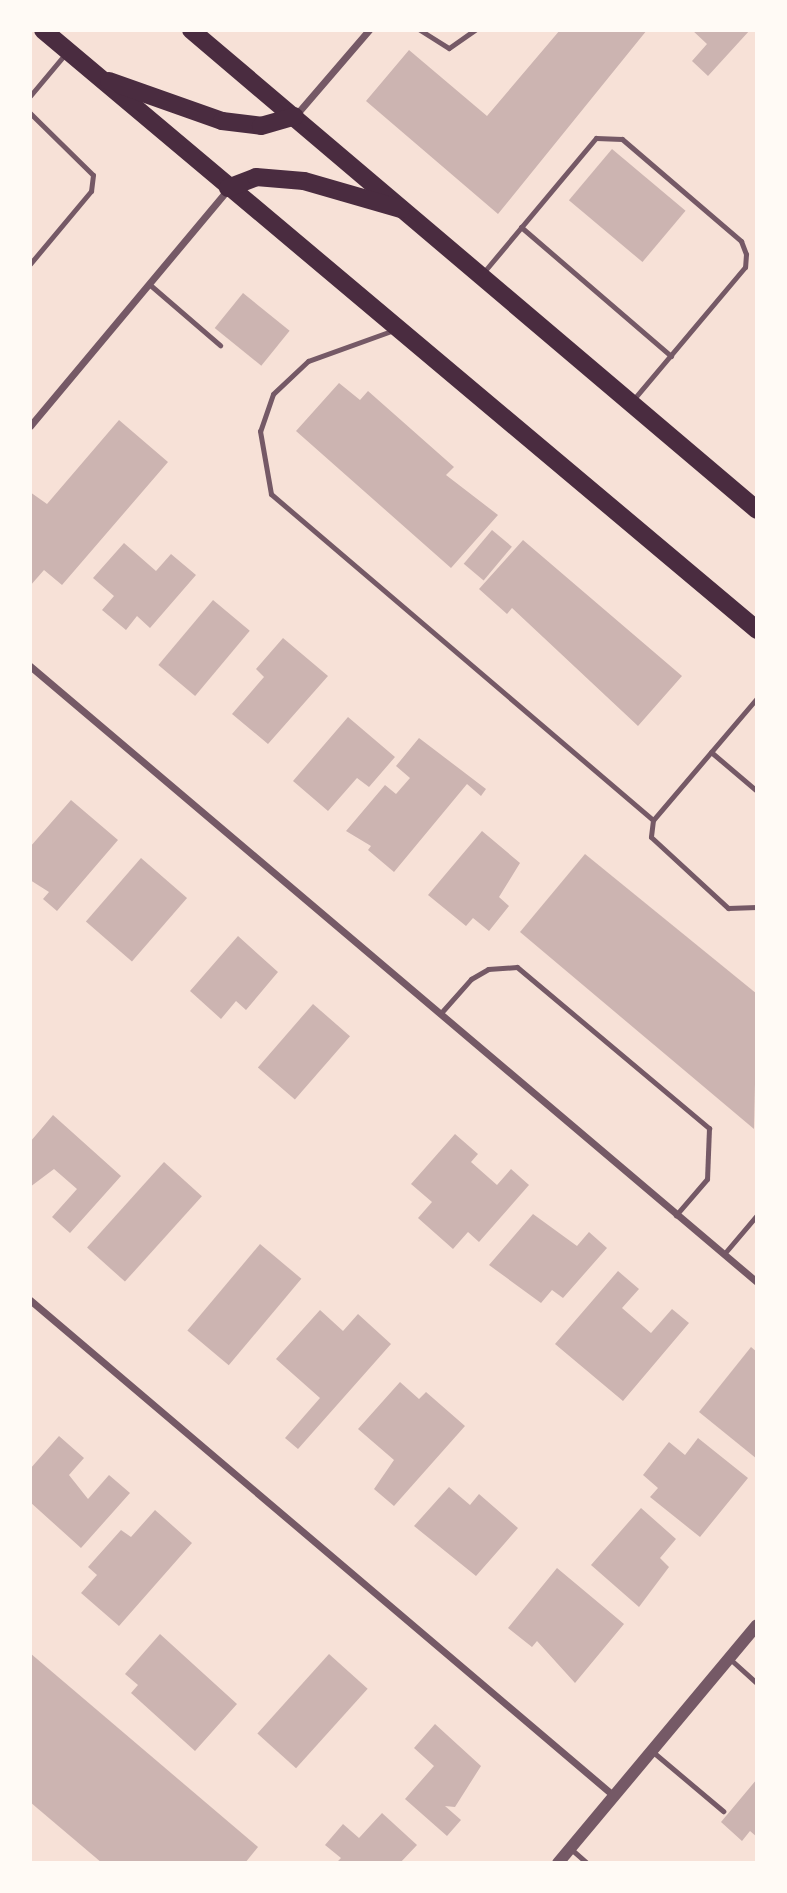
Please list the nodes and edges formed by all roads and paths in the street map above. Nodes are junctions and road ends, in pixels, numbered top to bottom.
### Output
1 (43, 30) edge
2 (191, 30) edge
3 (369, 30) edge
4 (420, 30) edge
5 (475, 30) edge
6 (68, 51) junction
7 (99, 77) junction
8 (30, 96) edge
9 (30, 113) edge
10 (295, 116) junction
11 (228, 188) junction
12 (407, 211) junction
13 (521, 227) junction
14 (30, 264) edge
15 (481, 275) junction
16 (149, 284) junction
17 (397, 329) junction
18 (220, 345) dead end
19 (671, 356) junction
20 (631, 403) junction
21 (30, 426) edge
22 (757, 510) edge
23 (757, 630) edge
24 (30, 666) edge
25 (757, 698) edge
26 (711, 752) junction
27 (757, 791) edge
28 (653, 820) junction
29 (757, 907) edge
30 (440, 1014) junction
31 (757, 1214) edge
32 (676, 1215) junction
33 (724, 1254) junction
34 (757, 1282) edge
35 (30, 1300) edge
36 (757, 1625) edge
37 (729, 1658) junction
38 (757, 1682) edge
39 (652, 1752) junction
40 (614, 1796) junction
41 (723, 1811) dead end
42 (570, 1849) junction
43 (558, 1863) edge
44 (587, 1863) edge

1 - 6 main road
2 - 10 main road
3 - 10 street
4 - 5 lane
6 - 7 main road
6 - 8 lane
7 - 10 main road
7 - 11 main road
9 - 14 lane
10 - 12 main road
11 - 12 main road
11 - 16 street
11 - 17 main road
12 - 15 main road
13 - 15 lane
13 - 19 lane
13 - 19 lane
15 - 20 main road
16 - 18 lane
16 - 21 street
17 - 23 main road
17 - 28 lane
19 - 20 lane
20 - 22 main road
24 - 30 street
25 - 26 lane
26 - 27 lane
26 - 28 lane
28 - 29 lane
30 - 32 street
30 - 32 lane
31 - 33 lane
32 - 33 street
33 - 34 street
35 - 40 street
36 - 37 street
37 - 38 lane
37 - 39 street
39 - 40 street
39 - 41 lane
40 - 42 street
42 - 43 street
42 - 44 lane

